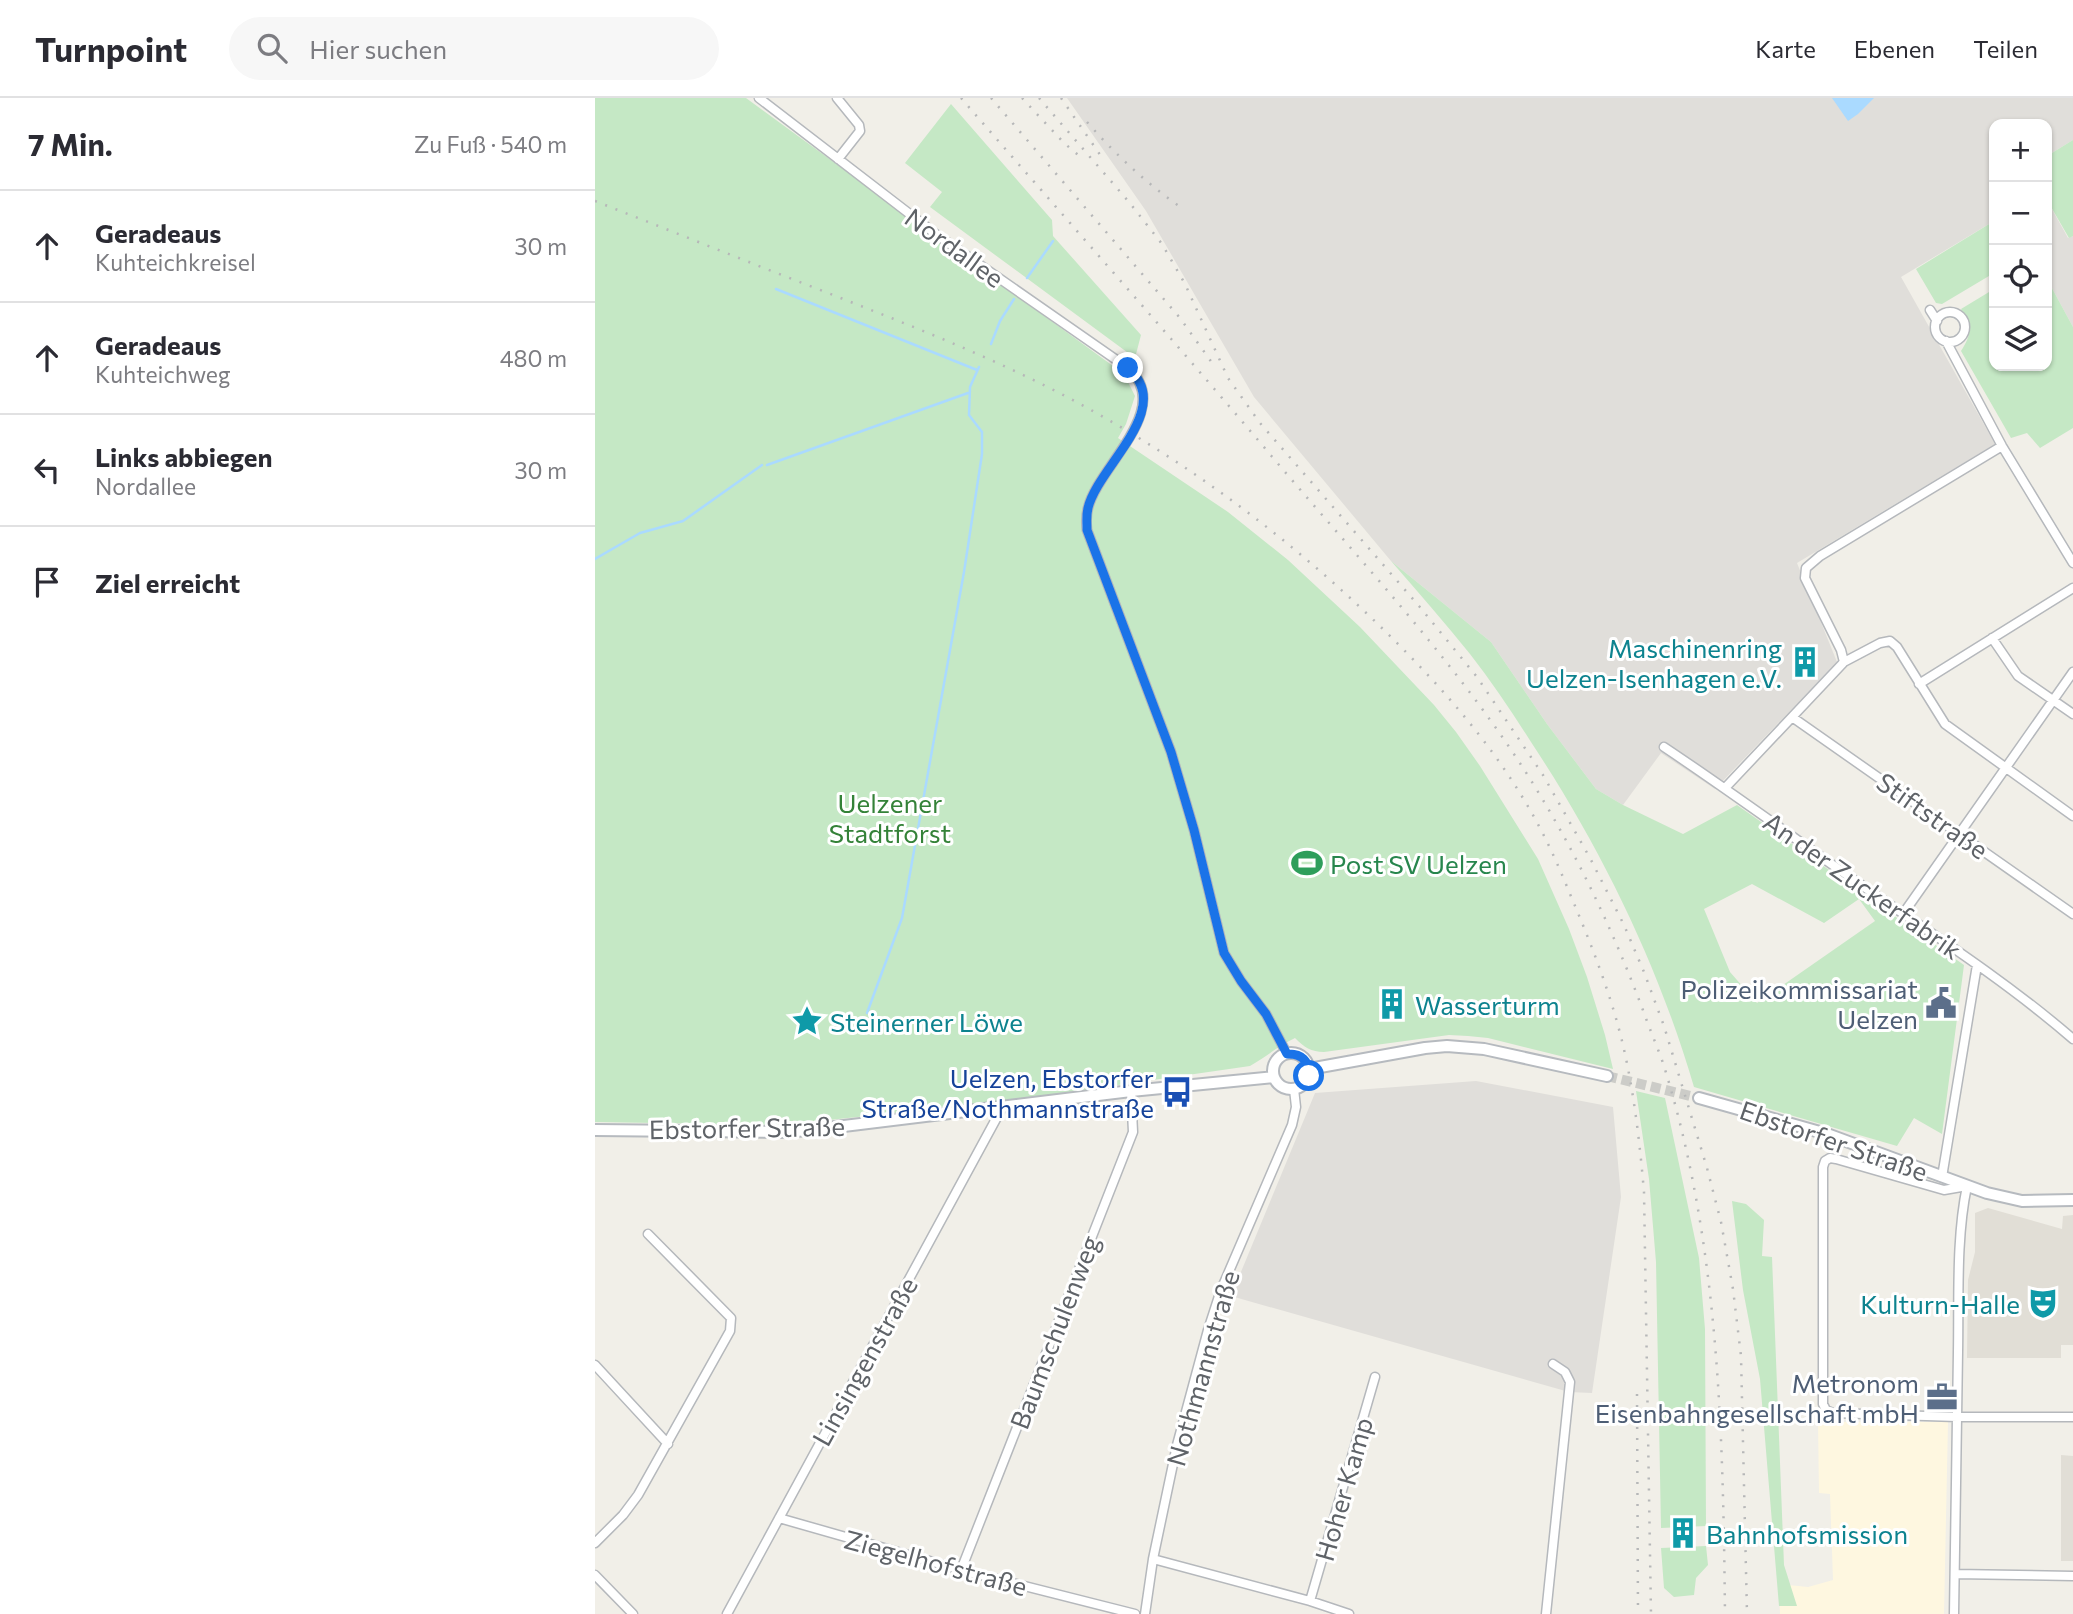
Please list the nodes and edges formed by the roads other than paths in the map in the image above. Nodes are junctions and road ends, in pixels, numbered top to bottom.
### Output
1 (759, 98) edge
2 (837, 98) edge
3 (838, 159) junction
4 (1930, 310) dead end
5 (1937, 321) junction
6 (1946, 341) junction
7 (2001, 446) junction
8 (2073, 563) edge
9 (2073, 589) edge
10 (1992, 638) junction
11 (1844, 662) junction
12 (2073, 672) edge
13 (1919, 684) junction
14 (2053, 700) junction
15 (2073, 714) edge
16 (1792, 717) junction
17 (1664, 747) dead end
18 (2006, 768) junction
19 (1725, 788) junction
20 (2073, 816) edge
21 (1960, 834) junction
22 (1903, 914) junction
23 (2073, 914) edge
24 (1977, 965) junction
25 (2059, 1026) junction
26 (2073, 1031) edge
27 (2073, 1038) edge
28 (1287, 1054) junction
29 (1309, 1069) junction
30 (1607, 1076) tunnel mouth
31 (1274, 1077) junction
32 (1294, 1089) junction
33 (1131, 1091) junction
34 (1699, 1098) tunnel mouth
35 (1002, 1108) junction
36 (595, 1130) edge
37 (1943, 1177) junction
38 (1967, 1186) junction
39 (2070, 1200) edge
40 (648, 1234) dead end
41 (1553, 1364) dead end
42 (595, 1365) edge
43 (1375, 1377) dead end
44 (1957, 1417) junction
45 (2073, 1417) edge
46 (667, 1444) junction
47 (779, 1518) junction
48 (595, 1543) edge
49 (1153, 1559) junction
50 (961, 1570) junction
51 (1955, 1574) junction
52 (595, 1575) edge
53 (2073, 1576) edge
54 (1310, 1601) junction
55 (633, 1614) edge
56 (727, 1614) edge
57 (1135, 1614) edge
58 (1145, 1614) edge
59 (1349, 1614) edge
60 (1546, 1614) edge
61 (1954, 1614) edge

1 - 3 street, Nordallee
2 - 3 street
3 - 28 street, Nordallee
4 - 5 street
5 - 6 street
5 - 6 street
6 - 7 street
7 - 8 street
7 - 11 street
9 - 10 street
10 - 13 street
10 - 14 street
11 - 13 street
11 - 16 street
12 - 14 street
13 - 18 street
14 - 15 street
14 - 18 street
16 - 19 street
16 - 21 street, Stiftstraße
17 - 19 street, An der Zuckerfabrik
18 - 20 street
18 - 21 street
19 - 22 street, An der Zuckerfabrik
21 - 22 street
21 - 23 street, Stiftstraße
22 - 24 street, An der Zuckerfabrik
24 - 25 street, An der Zuckerfabrik
24 - 37 street
25 - 26 street, An der Zuckerfabrik
25 - 27 street, An der Zuckerfabrik
28 - 29 main road
28 - 31 main road
29 - 30 main road
29 - 32 main road
31 - 32 main road
31 - 33 main road, Ebstorfer Straße
32 - 49 street, Nothmannstraße
33 - 35 main road, Ebstorfer Straße
33 - 50 street, Baumschulenweg
34 - 37 main road, Ebstorfer Straße
35 - 36 main road, Ebstorfer Straße
35 - 47 street, Linsingenstraße
37 - 38 main road, Ebstorfer Straße
38 - 39 main road, Ebstorfer Straße
38 - 44 street
38 - 44 street, Ebstorfer Straße
40 - 46 street
41 - 60 street
42 - 46 street
43 - 54 street, Hoher Kamp
44 - 45 street
44 - 51 street
46 - 48 street
47 - 50 street, Ziegelhofstraße
47 - 56 street, Linsingenstraße
49 - 54 street
49 - 58 street, Nothmannstraße
50 - 57 street, Ziegelhofstraße
51 - 53 street
51 - 61 street
52 - 55 street
54 - 59 street

